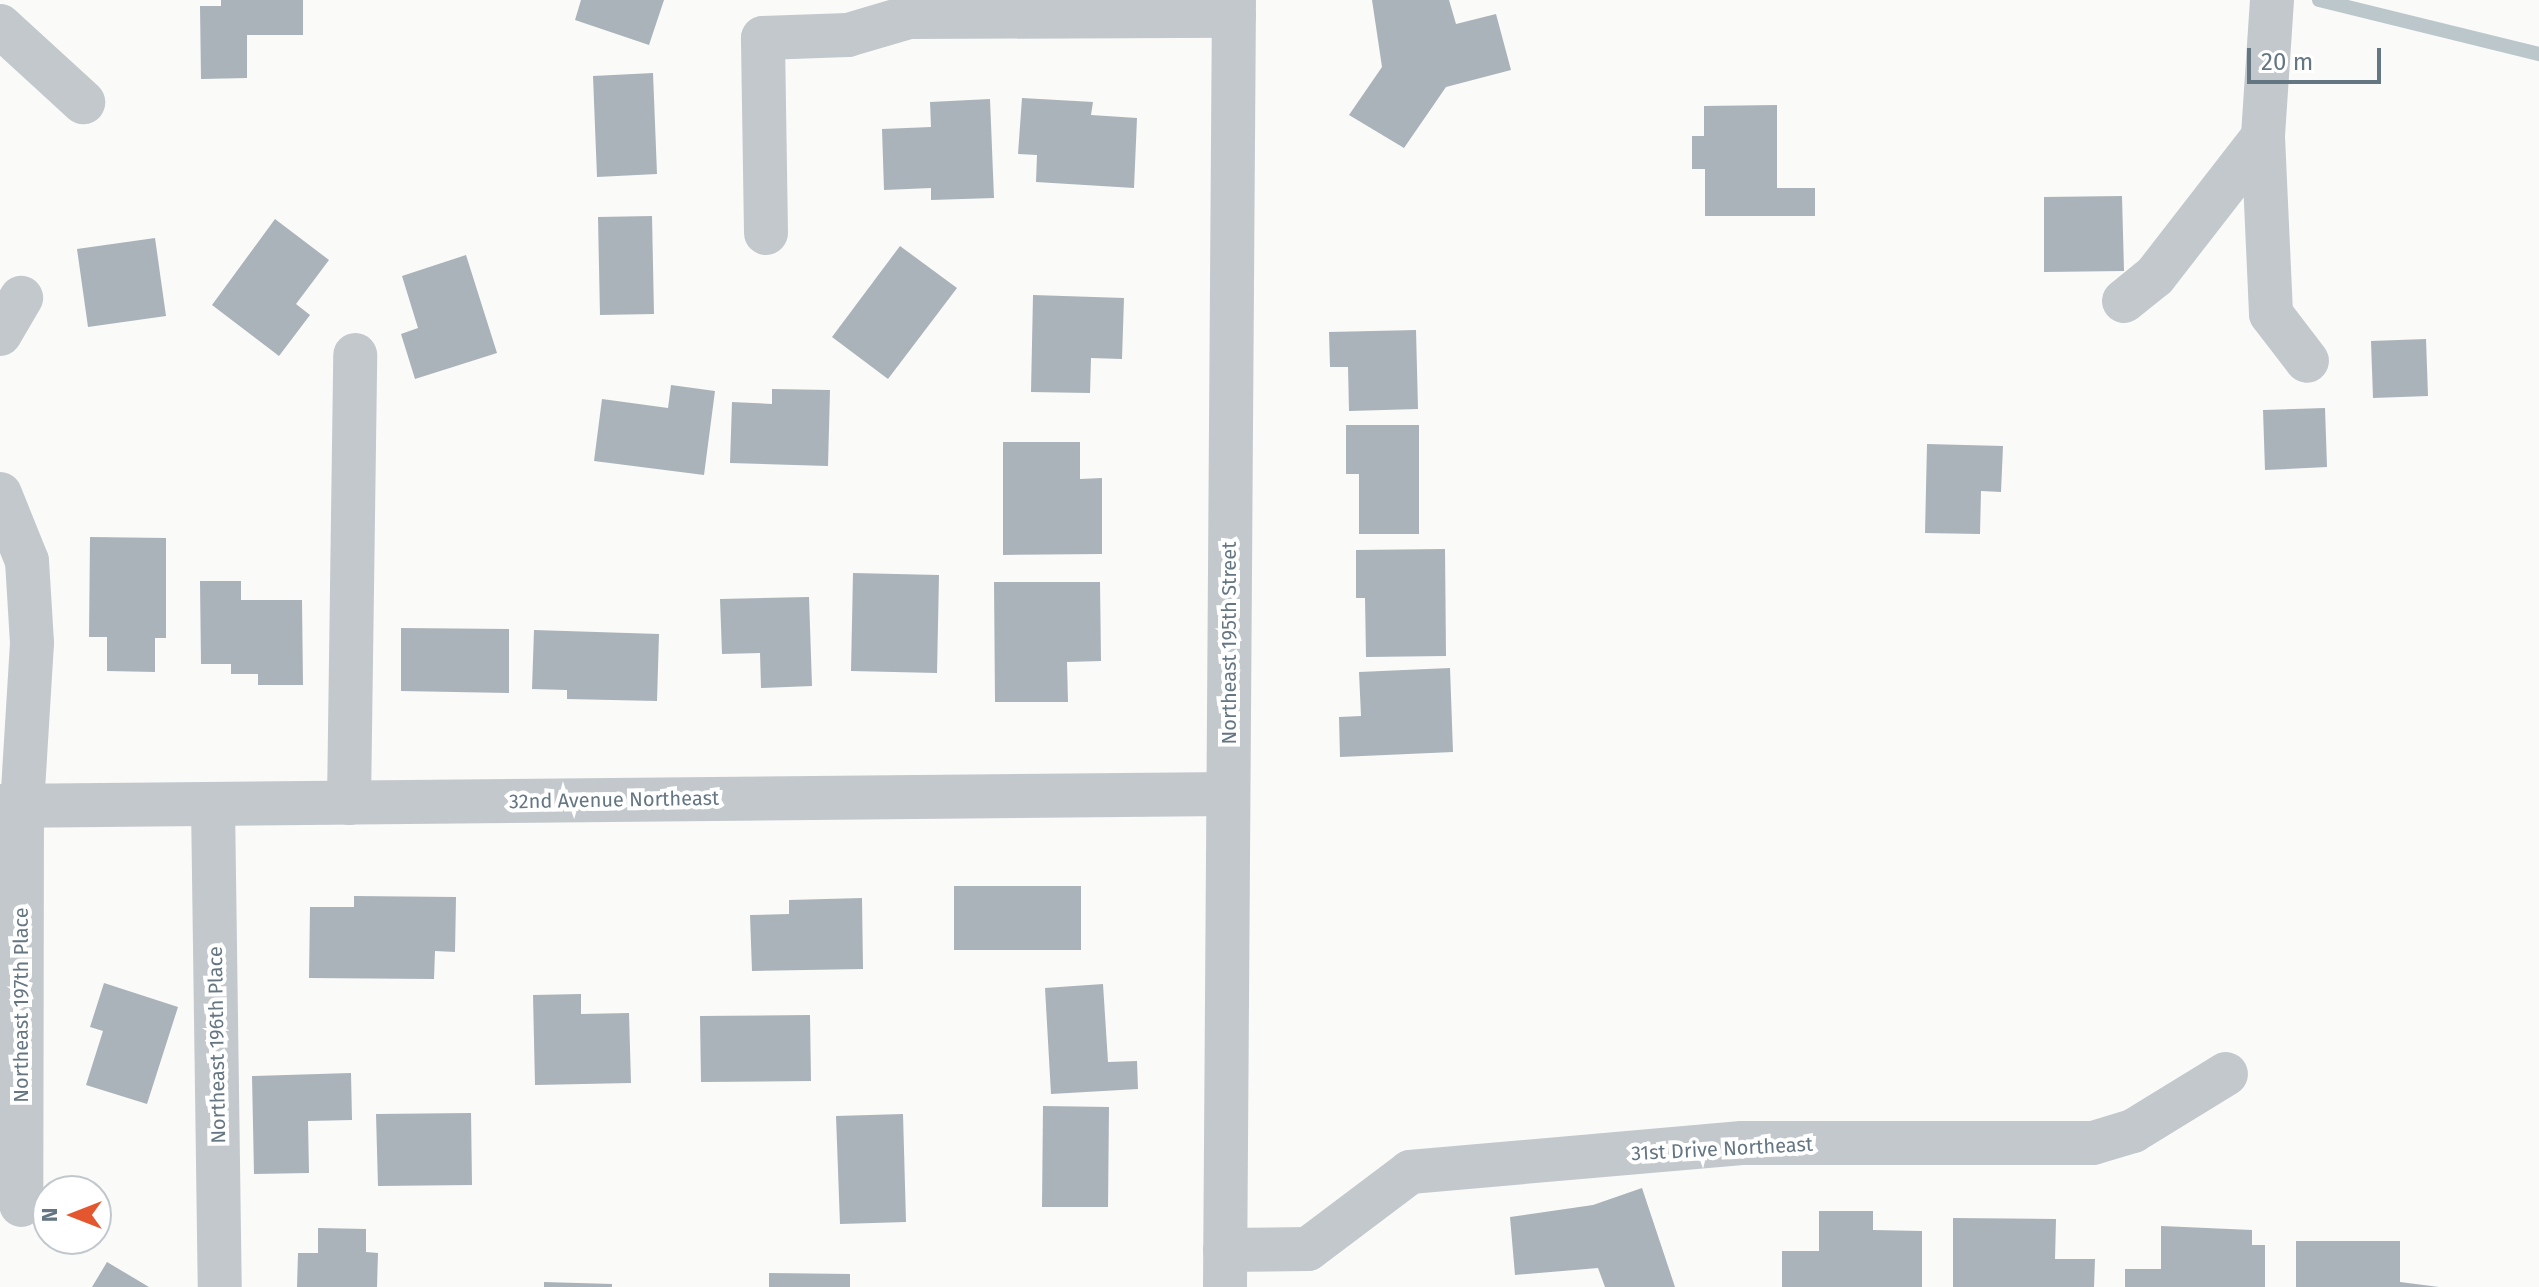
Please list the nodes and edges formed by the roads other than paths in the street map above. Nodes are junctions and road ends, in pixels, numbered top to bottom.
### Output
1 (2272, 0) edge
2 (1234, 8) edge
3 (0, 26) edge
4 (83, 102) dead end
5 (2263, 137) junction
6 (766, 233) dead end
7 (2124, 301) dead end
8 (355, 355) dead end
9 (2307, 361) dead end
10 (0, 494) edge
11 (1228, 794) junction
12 (349, 803) junction
13 (213, 804) junction
14 (11, 806) edge
15 (2226, 1074) dead end
16 (21, 1205) dead end
17 (1225, 1269) edge
18 (220, 1287) edge

1 - 5 street
2 - 6 street
2 - 11 street, Northeast 195th Street
3 - 4 street
5 - 7 street
5 - 9 street
8 - 12 street
10 - 14 street, Northeast 197th Place
11 - 12 street, 32nd Avenue Northeast
11 - 17 street, Northeast 195th Street
12 - 13 street, 32nd Avenue Northeast
13 - 14 street, 32nd Avenue Northeast
13 - 18 street, Northeast 196th Place
14 - 16 street, Northeast 197th Place
15 - 17 street, 31st Drive Northeast

